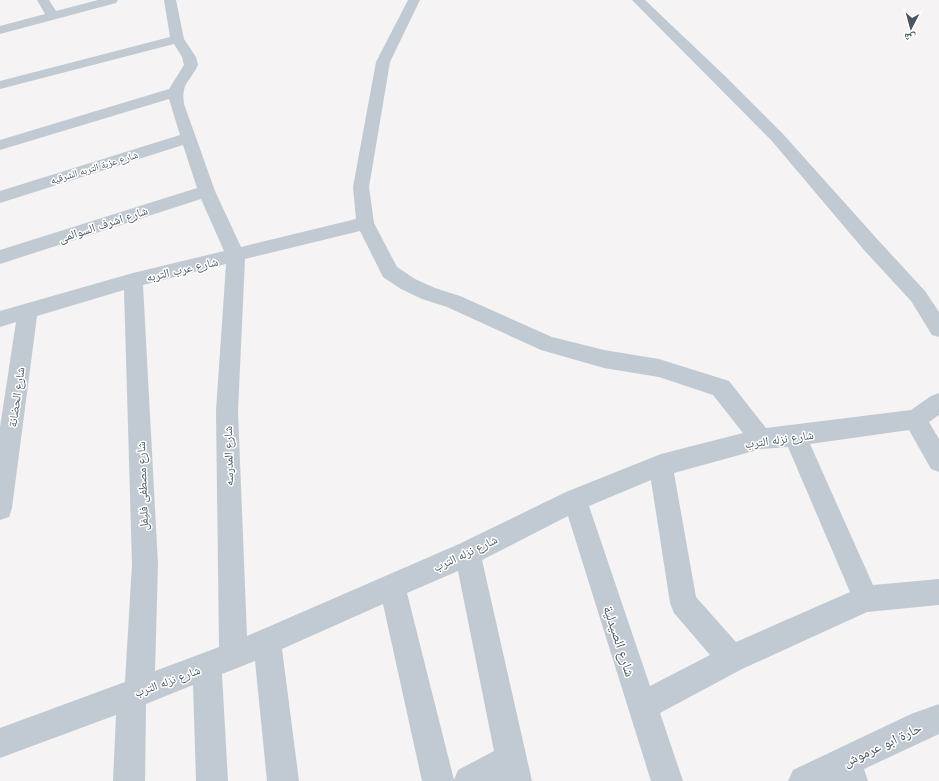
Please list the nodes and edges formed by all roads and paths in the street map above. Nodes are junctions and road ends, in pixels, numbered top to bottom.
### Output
1 (43, 0) edge
2 (112, 0) edge
3 (170, 0) edge
4 (414, 0) edge
5 (638, 0) edge
6 (52, 16) junction
7 (0, 30) edge
8 (177, 39) junction
9 (0, 85) edge
10 (175, 92) junction
11 (188, 138) junction
12 (0, 144) edge
13 (206, 191) junction
14 (0, 197) edge
15 (365, 223) junction
16 (236, 256) junction
17 (0, 257) edge
18 (133, 280) junction
19 (28, 310) junction
20 (0, 319) edge
21 (939, 329) edge
22 (939, 403) edge
23 (914, 419) junction
24 (795, 436) junction
25 (761, 439) junction
26 (939, 461) edge
27 (661, 465) junction
28 (575, 500) junction
29 (0, 508) edge
30 (468, 553) junction
31 (392, 586) junction
32 (939, 592) edge
33 (866, 599) junction
34 (266, 641) junction
35 (732, 659) junction
36 (220, 661) junction
37 (135, 693) junction
38 (642, 706) junction
39 (939, 719) edge
40 (0, 743) edge
41 (514, 770) edge
42 (849, 771) edge
43 (129, 781) edge
44 (212, 781) edge
45 (283, 781) edge
46 (438, 781) edge
47 (468, 781) edge
48 (667, 781) edge
49 (804, 781) edge

1 - 6 street
2 - 6 street
3 - 8 street
4 - 15 street
5 - 21 street
6 - 7 street
8 - 9 street
8 - 10 street
10 - 11 street
10 - 12 street
11 - 13 street
11 - 14 street, شارع عزبة التربه الشرقيه
13 - 16 street
13 - 17 street, شارع اشرف السوالمى
15 - 16 street, شارع عرب التربه
15 - 25 street
16 - 18 street, شارع عرب التربه
16 - 36 street, شارع المدرسه
18 - 19 street, شارع عرب التربه
18 - 37 street, شارع مصطفى فليفل
19 - 20 street, شارع عرب التربه
19 - 29 street, شارع الحضانة
22 - 23 street, شارع نزله الترب
23 - 24 street, شارع نزله الترب
23 - 26 street
24 - 25 street, شارع نزله الترب
24 - 33 street
25 - 27 street, شارع نزله الترب
27 - 28 street, شارع نزله الترب
27 - 35 street
28 - 30 street, شارع نزله الترب
28 - 38 street, شارع الصيدلية
30 - 31 street, شارع نزله الترب
30 - 41 street
31 - 34 street, شارع نزله الترب
31 - 46 street
32 - 33 street
33 - 35 street
34 - 36 street, شارع نزله الترب
34 - 45 street
35 - 38 street
36 - 37 street, شارع نزله الترب
36 - 44 street, شارع المدرسه
37 - 40 street, شارع نزله الترب
37 - 43 street, شارع مصطفى فليفل
38 - 48 street, شارع الصيدلية
39 - 42 street, حارة ابو عرموش
41 - 47 street
42 - 49 street, حارة ابو عرموش

